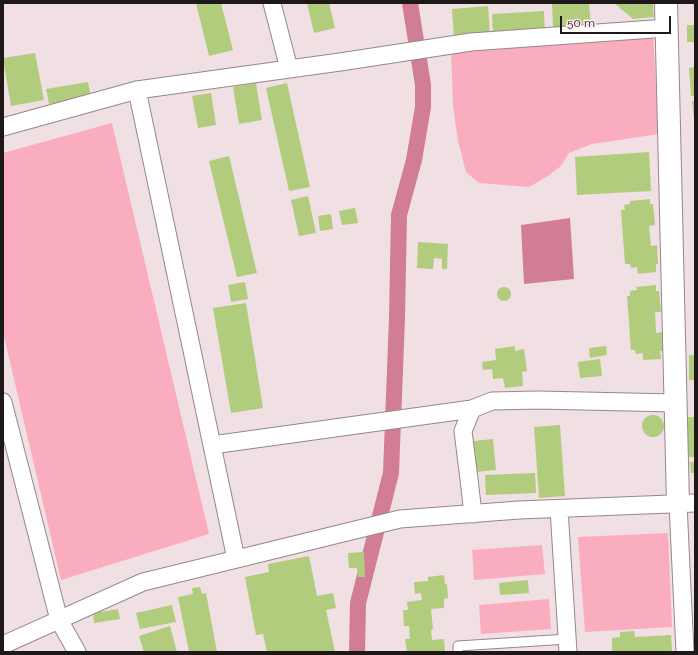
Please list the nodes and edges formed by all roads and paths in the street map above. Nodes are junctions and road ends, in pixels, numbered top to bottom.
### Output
1 (272, 3) edge
2 (666, 3) edge
3 (667, 28) junction
4 (289, 68) junction
5 (137, 90) junction
6 (3, 127) edge
7 (3, 402) edge
8 (675, 403) junction
9 (472, 409) junction
10 (212, 445) junction
11 (686, 504) edge
12 (559, 509) junction
13 (473, 514) junction
14 (236, 559) junction
15 (59, 620) junction
16 (3, 645) edge
17 (568, 646) edge
18 (77, 652) edge
19 (458, 652) edge
20 (685, 652) edge

1 - 4 street
2 - 3 street
3 - 4 street
3 - 8 street
4 - 5 street
5 - 6 street
5 - 10 street
7 - 15 street
8 - 9 street
8 - 11 street
9 - 10 street
9 - 13 street
10 - 14 street
11 - 12 street
11 - 20 street
12 - 13 street
12 - 17 street
13 - 14 street
14 - 15 street
15 - 16 street
15 - 18 street
17 - 19 lane

